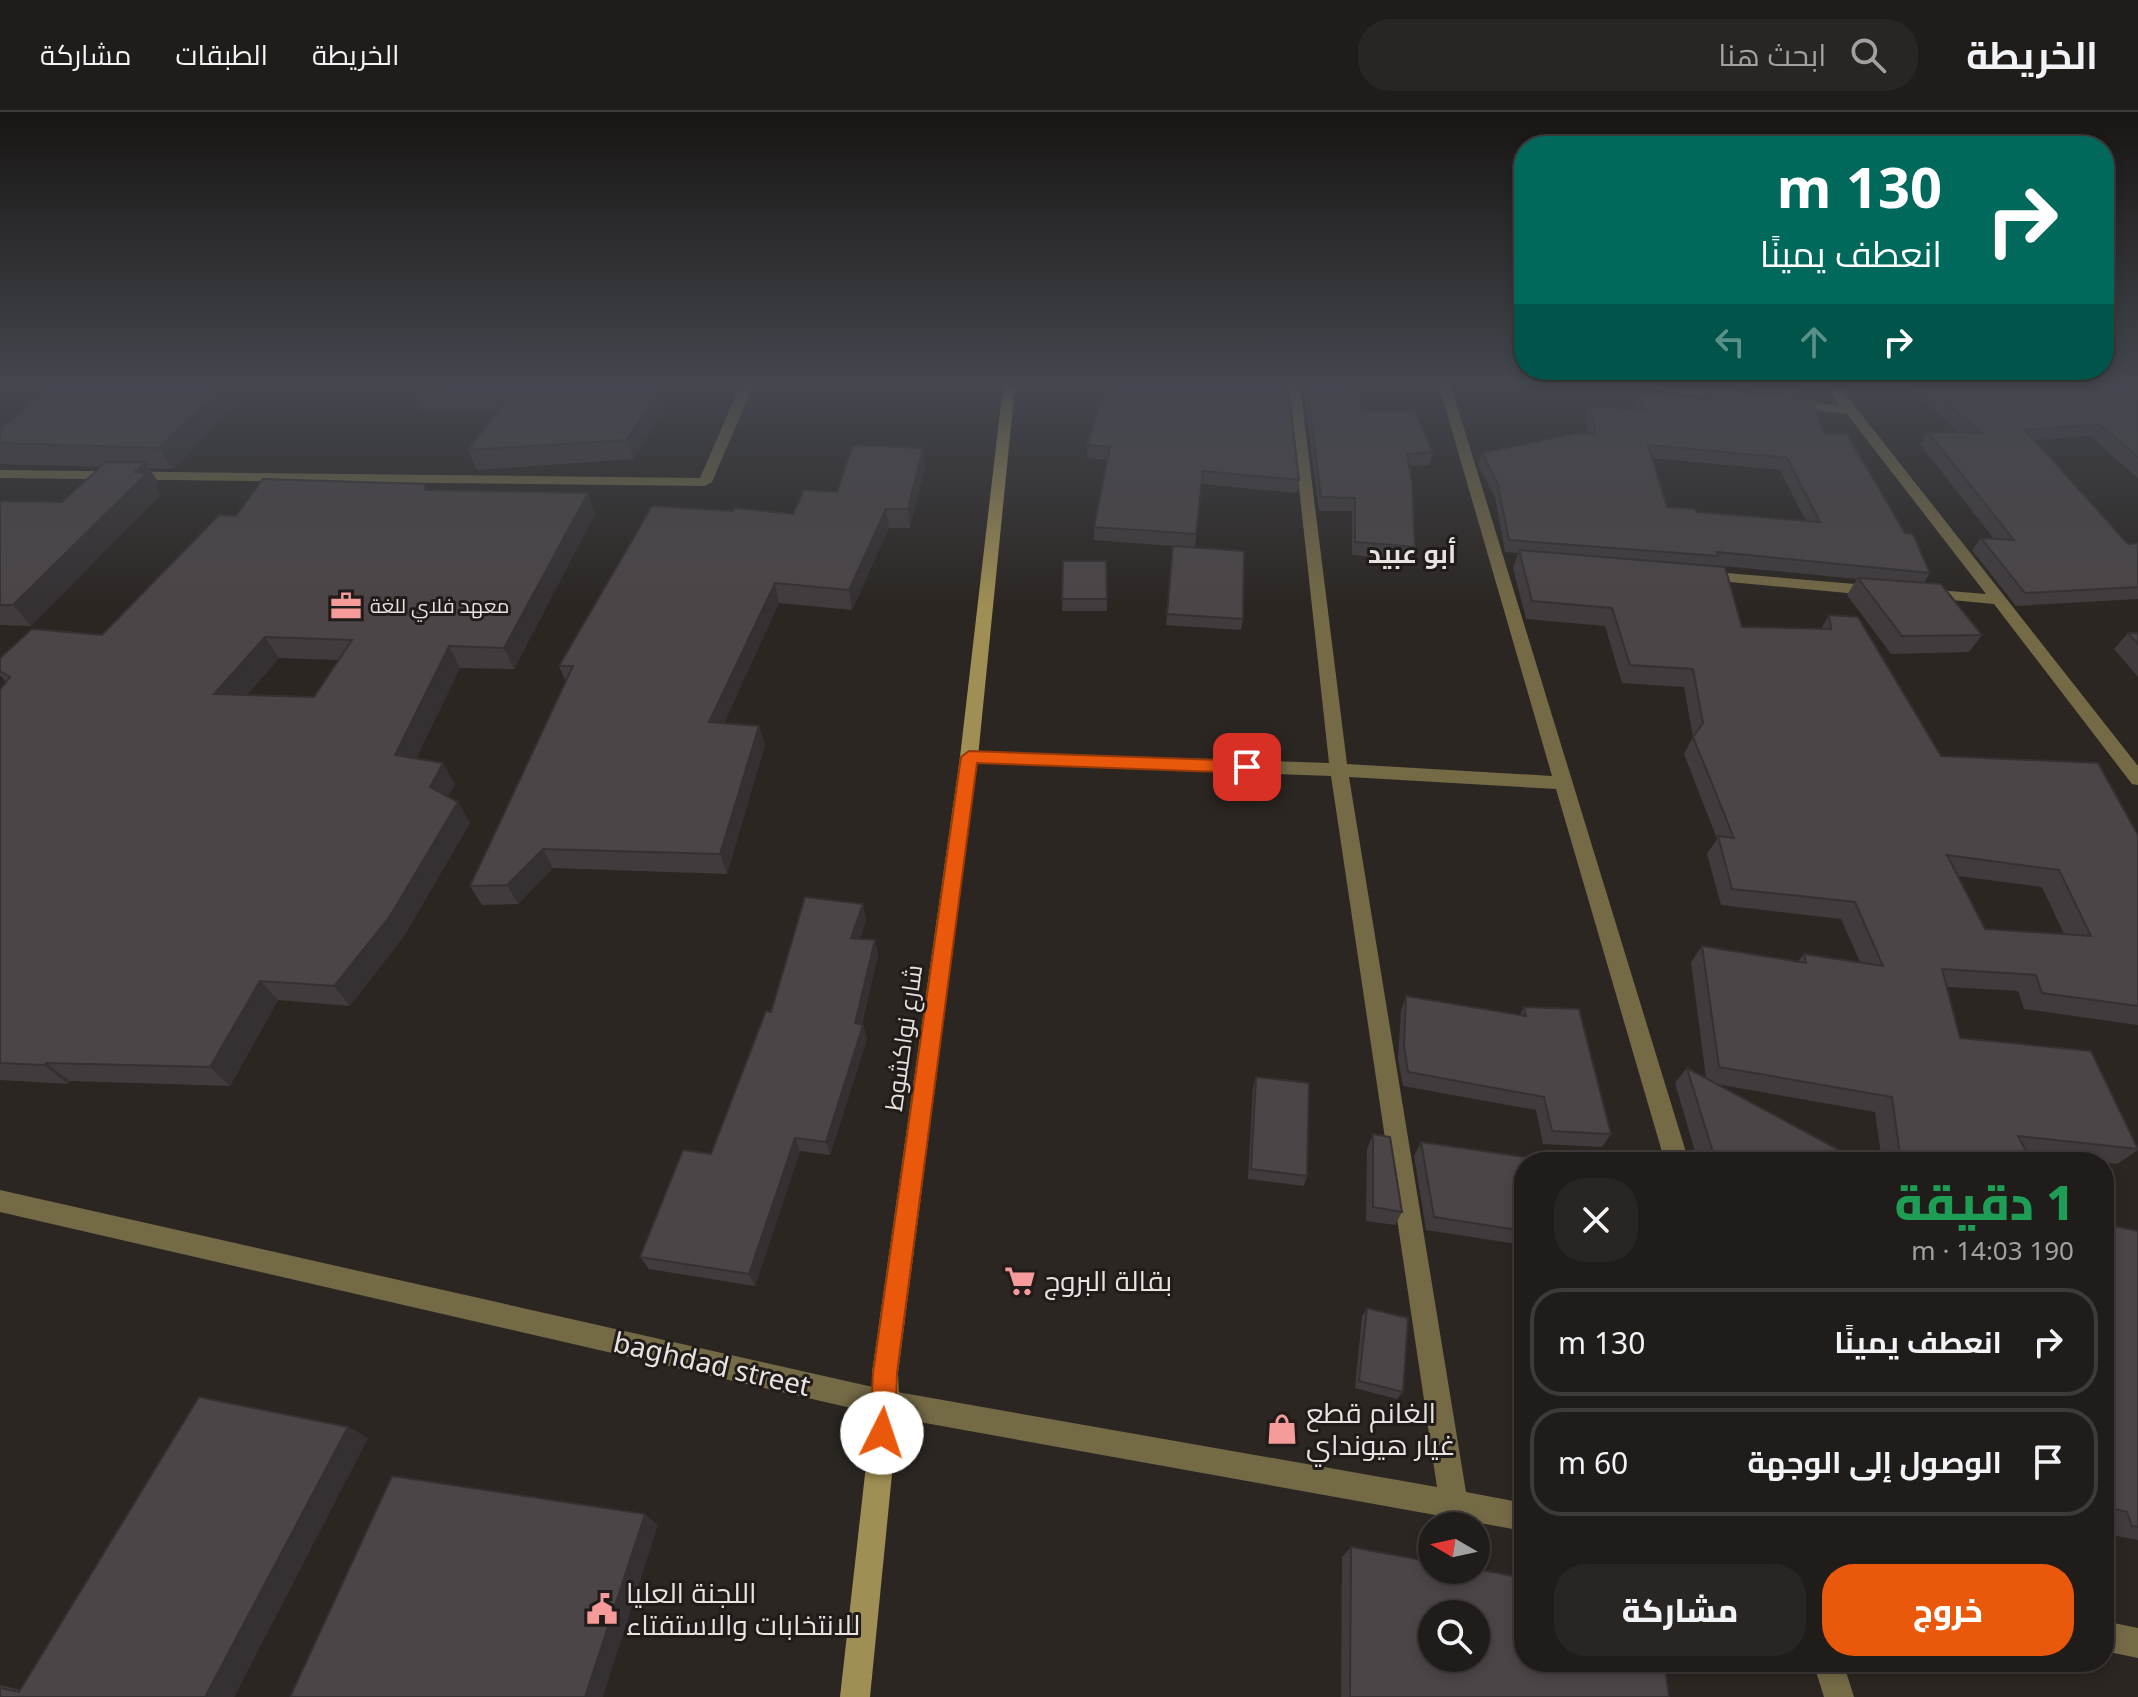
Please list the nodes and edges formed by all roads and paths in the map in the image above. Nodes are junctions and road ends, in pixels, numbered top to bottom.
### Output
1 (715, 460) edge
2 (1001, 460) edge
3 (1303, 460) edge
4 (1471, 460) edge
5 (1890, 460) edge
6 (0, 474) edge
7 (1685, 575) edge
8 (1998, 600) junction
9 (969, 757) junction
10 (1339, 770) junction
11 (2138, 779) edge
12 (1564, 783) junction
13 (1674, 1152) edge
14 (0, 1201) edge
15 (886, 1403) junction
16 (1453, 1502) junction
17 (1514, 1515) edge
18 (2114, 1638) edge
19 (2138, 1643) edge
20 (1831, 1672) edge
21 (855, 1697) edge
22 (1839, 1697) edge

1 - 6 street
2 - 9 street, شارع نواكشوط
3 - 10 street
4 - 12 street
5 - 8 street
7 - 8 street
8 - 11 street
9 - 10 street
9 - 15 street, شارع نواكشوط
10 - 12 street
10 - 16 street
12 - 13 street
14 - 15 street, baghdad street
15 - 16 street, baghdad street
15 - 21 street, شارع نواكشوط
16 - 17 street, baghdad street
18 - 19 street
20 - 22 street

